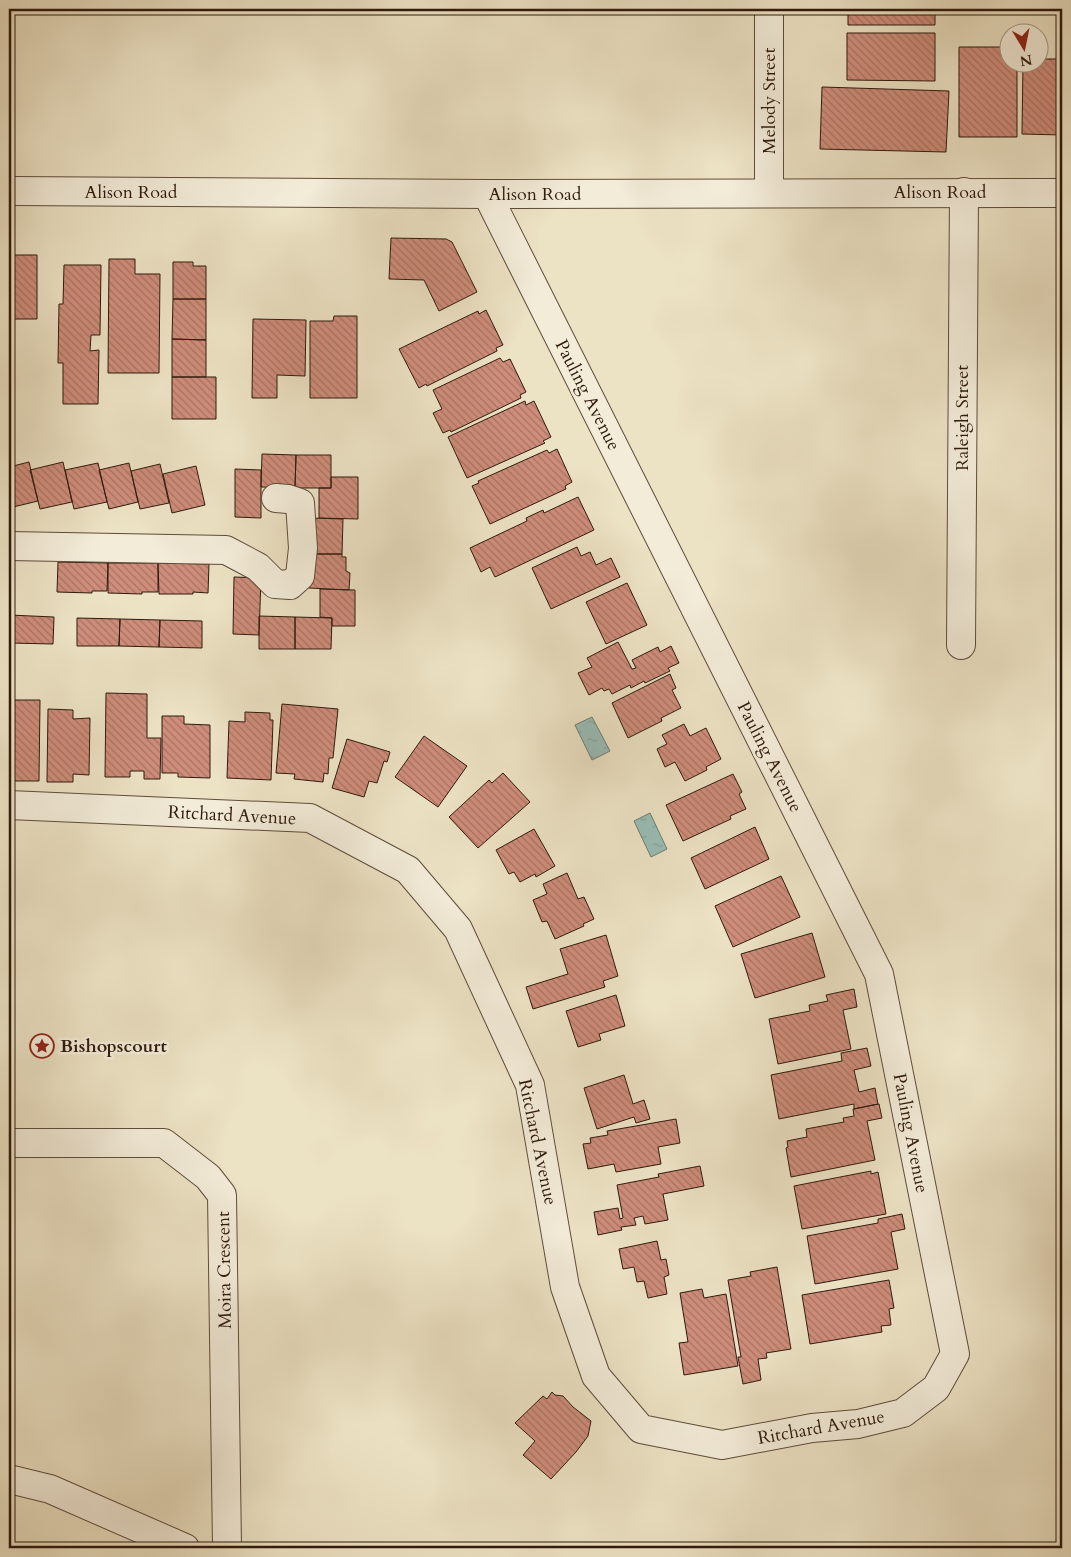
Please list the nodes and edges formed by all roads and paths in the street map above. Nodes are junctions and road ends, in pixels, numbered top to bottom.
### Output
1 (769, 9) edge
2 (9, 191) edge
3 (964, 192) junction
4 (1062, 192) edge
5 (768, 193) junction
6 (487, 194) junction
7 (276, 498) dead end
8 (9, 546) edge
9 (961, 645) dead end
10 (9, 805) edge
11 (9, 1143) edge
12 (955, 1354) joint
13 (9, 1479) edge
14 (185, 1548) edge
15 (227, 1548) edge

1 - 5 street, Melody Street
2 - 6 street, Alison Road
3 - 4 street, Alison Road
3 - 5 street, Alison Road
3 - 9 street, Raleigh Street
5 - 6 street, Alison Road
6 - 12 street, Pauling Avenue
7 - 8 street
10 - 12 street, Ritchard Avenue
11 - 15 street, Moira Crescent
13 - 14 street

